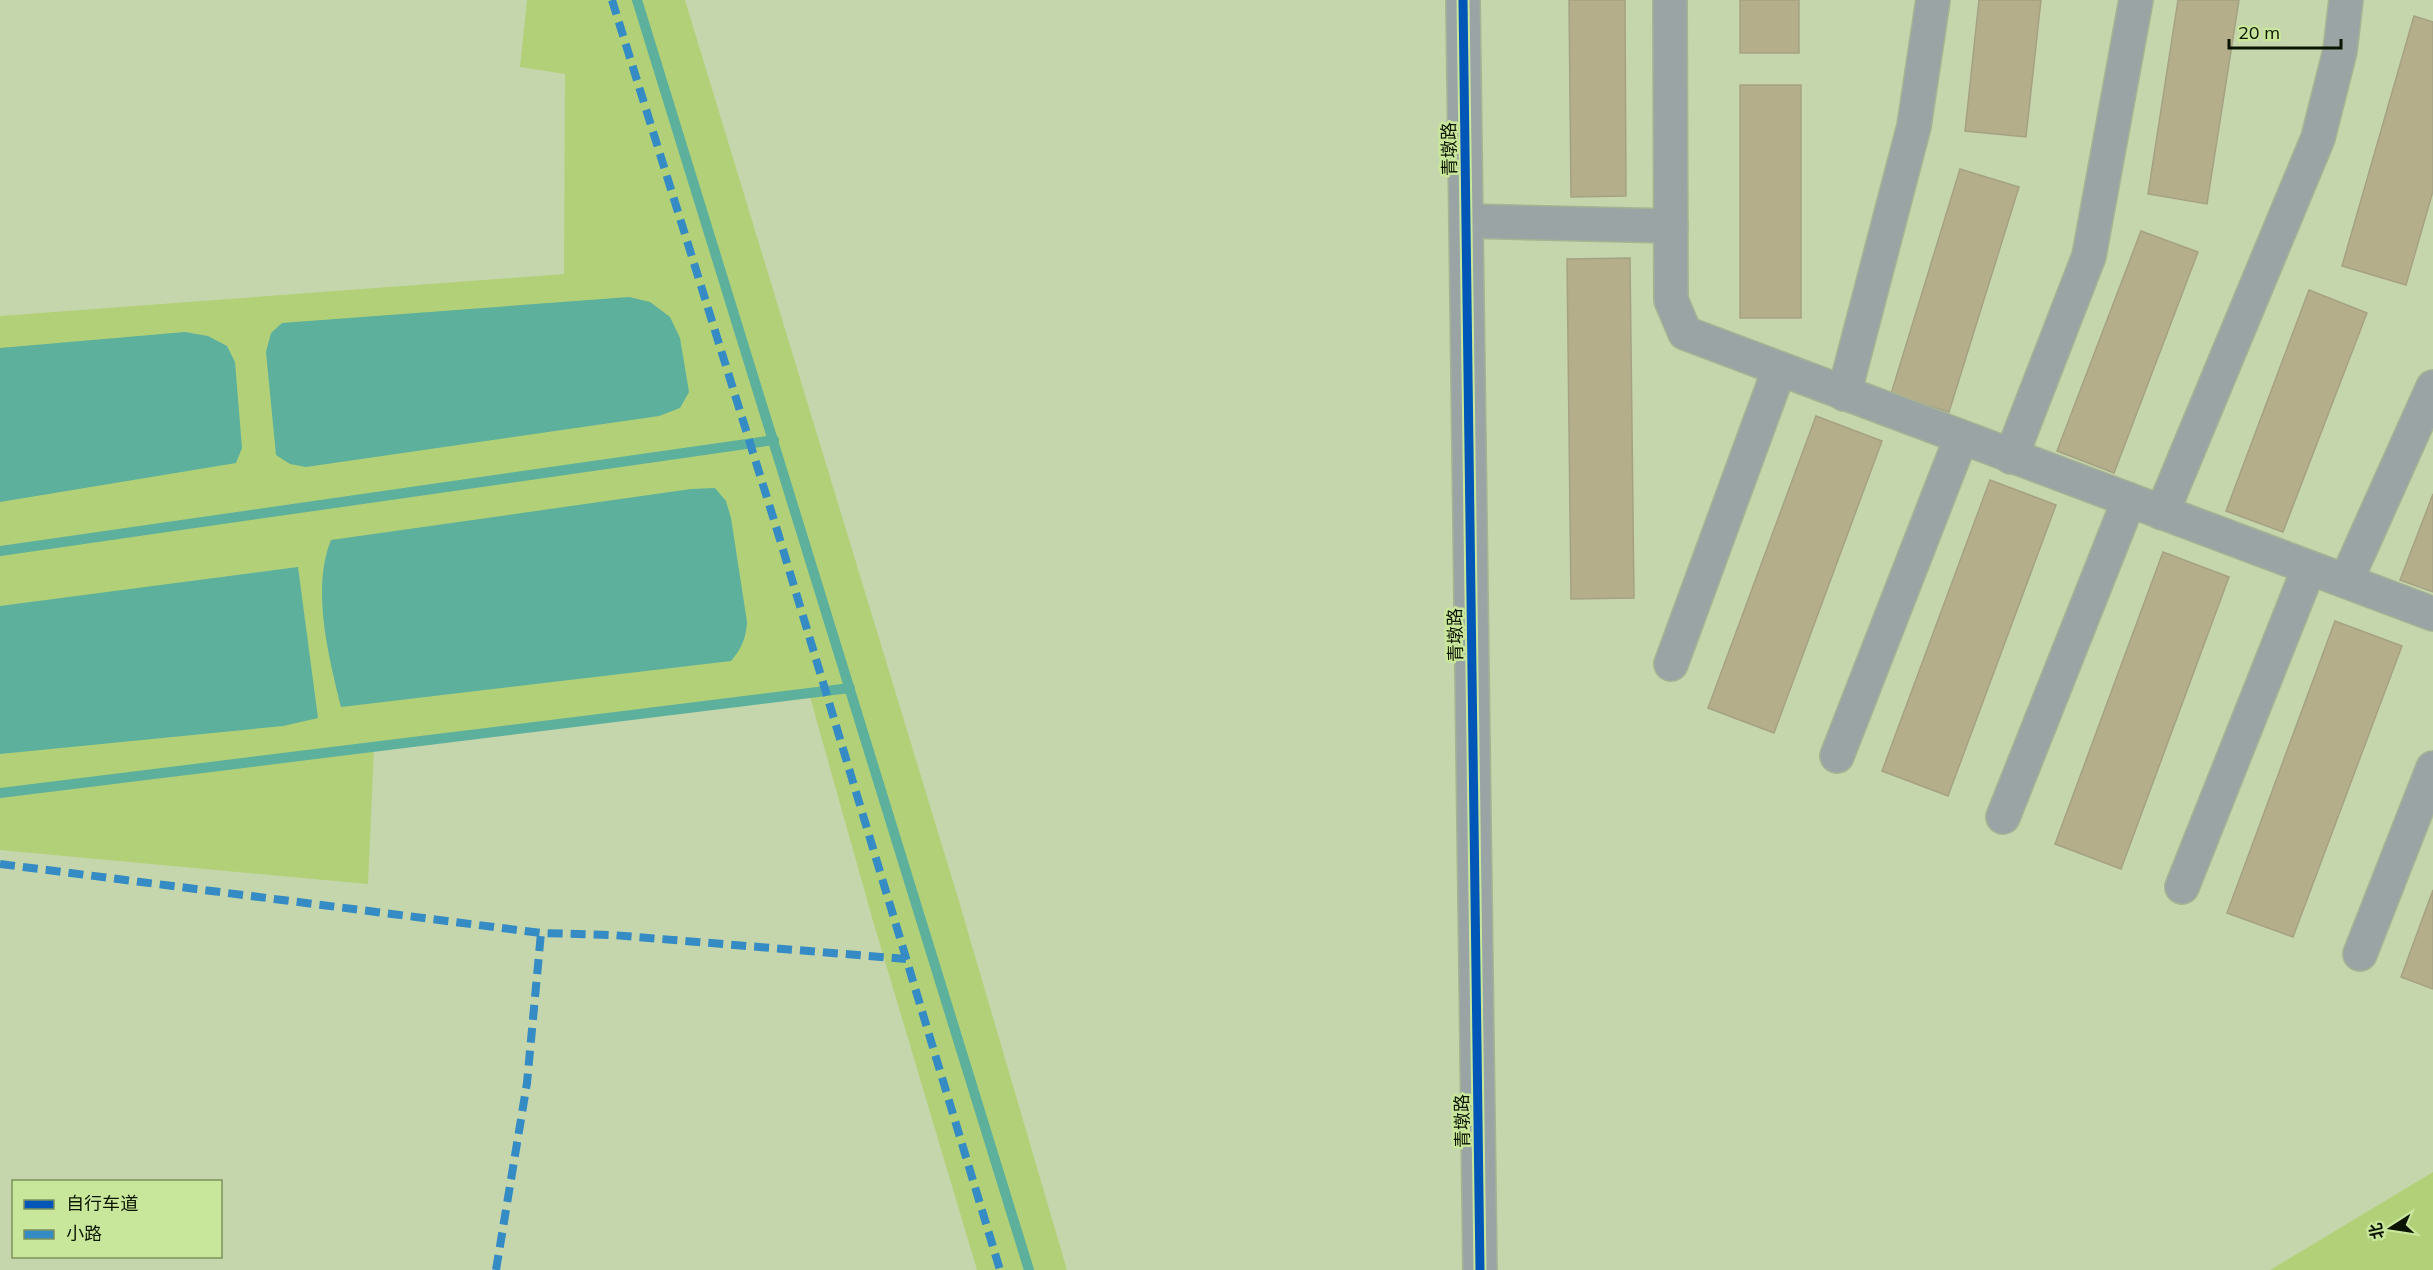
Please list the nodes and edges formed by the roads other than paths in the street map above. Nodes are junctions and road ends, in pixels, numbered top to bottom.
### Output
1 (1463, 0) edge
2 (1670, 0) edge
3 (1933, 0) edge
4 (2136, 0) edge
5 (2346, 0) edge
6 (1466, 221) junction
7 (1671, 226) junction
8 (1779, 370) junction
9 (2433, 387) edge
10 (1844, 394) junction
11 (1961, 438) junction
12 (2011, 457) junction
13 (2129, 500) junction
14 (2162, 513) junction
15 (2309, 568) junction
16 (2346, 581) junction
17 (2433, 614) edge
18 (1671, 664) dead end
19 (1837, 756) dead end
20 (2433, 768) edge
21 (2003, 817) dead end
22 (2182, 887) dead end
23 (2360, 954) dead end
24 (1480, 1270) edge

1 - 6 street, 青墩路
2 - 7 street
3 - 10 street
4 - 12 street
5 - 14 street
6 - 7 street
6 - 24 street, 青墩路
7 - 8 street
8 - 10 street
8 - 18 street
9 - 16 street
10 - 11 street
11 - 12 street
11 - 19 street
12 - 13 street
13 - 14 street
13 - 21 street
14 - 15 street
15 - 16 street
15 - 22 street
16 - 17 street
20 - 23 street

